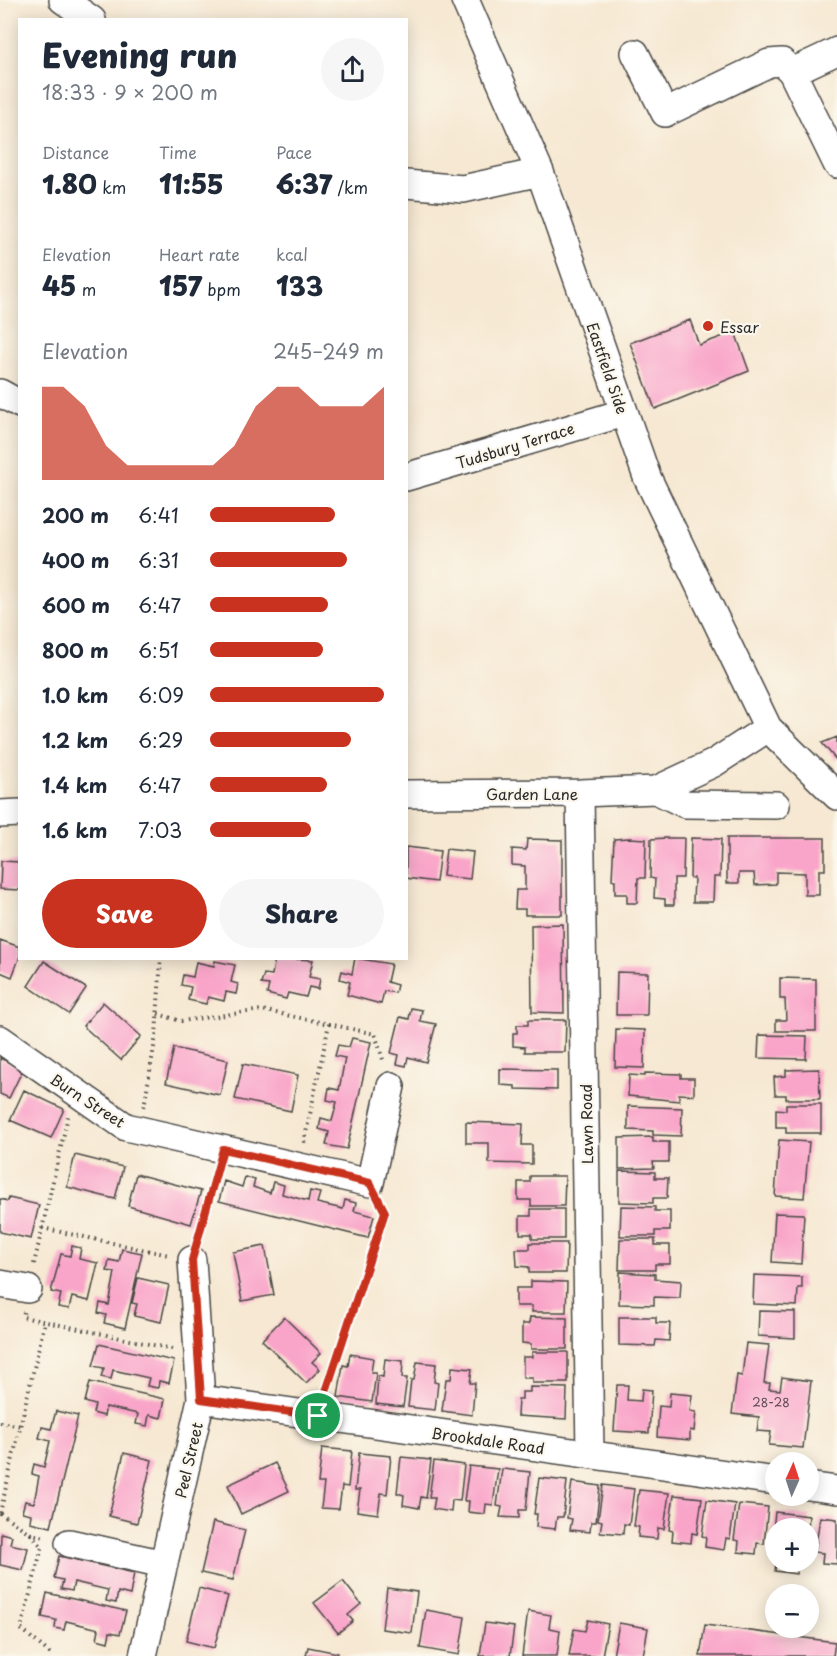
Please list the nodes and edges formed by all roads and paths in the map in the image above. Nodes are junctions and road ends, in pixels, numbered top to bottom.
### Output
1 (63, 0) edge
2 (465, 0) edge
3 (89, 18) edge
4 (837, 51) edge
5 (635, 53) dead end
6 (792, 72) junction
7 (837, 164) edge
8 (540, 172) junction
9 (408, 184) edge
10 (0, 393) edge
11 (18, 403) edge
12 (18, 411) edge
13 (623, 413) junction
14 (0, 417) edge
15 (408, 476) edge
16 (768, 728) junction
17 (656, 790) junction
18 (580, 793) junction
19 (408, 794) edge
20 (837, 796) edge
21 (776, 805) dead end
22 (18, 813) edge
23 (0, 814) edge
24 (161, 960) edge
25 (158, 1014) junction
26 (329, 1024) junction
27 (0, 1039) edge
28 (391, 1086) joint
29 (74, 1092) junction
30 (140, 1130) junction
31 (223, 1149) junction
32 (299, 1167) junction
33 (370, 1183) junction
34 (42, 1228) junction
35 (192, 1260) junction
36 (0, 1284) edge
37 (28, 1289) junction
38 (45, 1322) junction
39 (198, 1355) junction
40 (201, 1399) junction
41 (318, 1416) junction
42 (0, 1422) edge
43 (21, 1426) junction
44 (590, 1454) junction
45 (765, 1479) edge
46 (819, 1488) edge
47 (837, 1490) edge
48 (0, 1513) edge
49 (31, 1534) junction
50 (69, 1543) joint
51 (164, 1564) junction
52 (53, 1656) edge
53 (143, 1656) edge

1 - 3 street
2 - 8 street, Eastfield Side
4 - 6 street
5 - 6 street
6 - 7 street
8 - 9 street
8 - 13 street, Eastfield Side
10 - 11 street
12 - 14 street
13 - 15 street, Tudsbury Terrace
13 - 16 street, Eastfield Side
16 - 17 street, Garden Lane
16 - 20 street, Eastfield Side
17 - 18 street, Garden Lane
17 - 21 street, Garden Lane
18 - 19 street, Garden Lane
18 - 44 street, Lawn Road
22 - 23 street
24 - 25 path
25 - 26 path
25 - 30 path
26 - 28 path
26 - 32 path
27 - 29 street, Burn Street
28 - 33 street
29 - 30 street, Burn Street
29 - 34 path
30 - 31 street, Burn Street
31 - 32 street, Burn Street
31 - 35 path
32 - 33 street, Burn Street
33 - 41 path
34 - 35 path
34 - 37 path
35 - 39 street, Peel Street
36 - 37 street
37 - 38 path
38 - 39 path
38 - 43 path
39 - 40 street, Peel Street
40 - 41 street, Brookdale Road
40 - 51 street, Peel Street
41 - 44 street, Brookdale Road
42 - 43 path
43 - 48 path
44 - 45 street, Brookdale Road
46 - 47 street
48 - 49 path
49 - 50 path
49 - 52 path
50 - 51 street
51 - 53 street, Peel Street

